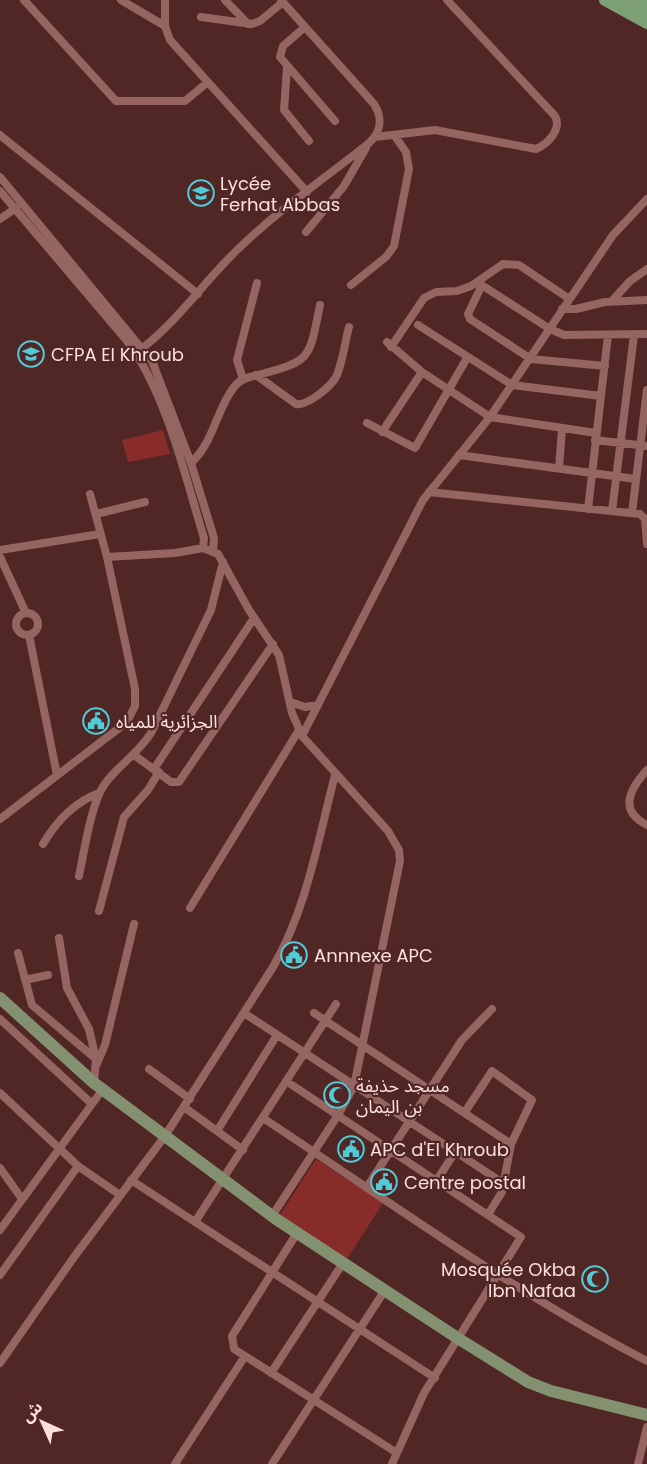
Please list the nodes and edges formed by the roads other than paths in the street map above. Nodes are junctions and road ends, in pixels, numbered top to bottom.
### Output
1 (24, 0) edge
2 (121, 0) edge
3 (165, 0) edge
4 (225, 0) edge
5 (447, 0) edge
6 (605, 0) edge
7 (624, 0) edge
8 (282, 1) edge
9 (647, 11) edge
10 (201, 17) dead end
11 (647, 23) edge
12 (248, 24) junction
13 (165, 26) junction
14 (305, 27) junction
15 (287, 67) junction
16 (208, 82) junction
17 (335, 121) dead end
18 (0, 135) edge
19 (394, 135) junction
20 (372, 140) junction
21 (309, 141) dead end
22 (0, 177) edge
23 (0, 191) edge
24 (307, 192) junction
25 (647, 199) edge
26 (16, 208) junction
27 (0, 219) edge
28 (306, 232) dead end
29 (647, 269) edge
30 (257, 283) dead end
31 (480, 284) junction
32 (351, 285) dead end
33 (198, 294) junction
34 (568, 298) junction
35 (647, 300) edge
36 (612, 301) junction
37 (320, 306) dead end
38 (562, 309) junction
39 (418, 325) dead end
40 (349, 327) dead end
41 (550, 329) junction
42 (647, 334) edge
43 (608, 335) junction
44 (633, 335) junction
45 (139, 351) junction
46 (467, 358) junction
47 (531, 358) junction
48 (605, 366) junction
49 (422, 372) junction
50 (256, 375) junction
51 (243, 379) junction
52 (512, 385) junction
53 (447, 389) junction
54 (647, 390) edge
55 (601, 396) junction
56 (645, 413) edge
57 (490, 417) junction
58 (366, 423) dead end
59 (562, 429) junction
60 (382, 432) junction
61 (596, 436) junction
62 (620, 444) junction
63 (643, 446) edge
64 (459, 455) junction
65 (191, 463) junction
66 (559, 468) junction
67 (592, 472) junction
68 (617, 477) junction
69 (636, 479) junction
70 (429, 492) junction
71 (90, 494) dead end
72 (145, 501) dead end
73 (588, 509) junction
74 (612, 511) junction
75 (632, 513) junction
76 (96, 514) junction
77 (644, 515) edge
78 (100, 534) junction
79 (647, 541) edge
80 (203, 548) junction
81 (0, 550) edge
82 (213, 551) junction
83 (0, 557) edge
84 (107, 557) junction
85 (223, 562) junction
86 (26, 613) junction
87 (254, 618) junction
88 (29, 635) junction
89 (273, 644) junction
90 (290, 702) junction
91 (318, 705) junction
92 (301, 733) junction
93 (134, 755) junction
94 (157, 770) junction
95 (647, 770) edge
96 (334, 774) junction
97 (57, 775) junction
98 (99, 793) junction
99 (0, 819) edge
100 (647, 825) edge
101 (43, 844) dead end
102 (79, 876) dead end
103 (190, 908) dead end
104 (99, 911) dead end
105 (134, 924) dead end
106 (59, 938) dead end
107 (18, 953) dead end
108 (48, 975) dead end
109 (25, 980) junction
110 (0, 998) edge
111 (336, 1004) dead end
112 (492, 1009) dead end
113 (244, 1013) junction
114 (314, 1013) dead end
115 (0, 1019) edge
116 (325, 1020) junction
117 (277, 1035) junction
118 (363, 1046) junction
119 (304, 1053) junction
120 (96, 1063) junction
121 (149, 1069) dead end
122 (286, 1081) junction
123 (98, 1086) junction
124 (354, 1086) junction
125 (432, 1089) junction
126 (0, 1093) edge
127 (190, 1099) junction
128 (92, 1104) junction
129 (184, 1107) junction
130 (465, 1112) junction
131 (338, 1116) junction
132 (263, 1118) junction
133 (411, 1122) junction
134 (217, 1131) junction
135 (165, 1136) junction
136 (512, 1144) junction
137 (59, 1148) junction
138 (392, 1149) junction
139 (243, 1150) junction
140 (314, 1152) junction
141 (455, 1152) junction
142 (78, 1166) junction
143 (0, 1168) edge
144 (224, 1179) junction
145 (131, 1180) junction
146 (437, 1180) junction
147 (503, 1183) junction
148 (367, 1186) junction
149 (120, 1195) junction
150 (22, 1199) junction
151 (489, 1214) junction
152 (272, 1216) junction
153 (195, 1222) junction
154 (0, 1230) edge
155 (297, 1233) junction
156 (343, 1263) junction
157 (273, 1271) junction
158 (500, 1274) junction
159 (0, 1275) edge
160 (385, 1290) junction
161 (318, 1301) junction
162 (360, 1328) junction
163 (459, 1339) junction
164 (245, 1356) junction
165 (647, 1361) edge
166 (0, 1363) edge
167 (271, 1373) junction
168 (435, 1378) junction
169 (313, 1400) junction
170 (647, 1415) edge
171 (647, 1427) edge
172 (397, 1453) junction
173 (175, 1464) edge
174 (272, 1464) edge
175 (392, 1464) edge
176 (638, 1464) edge

1 - 16 street
2 - 13 street
3 - 13 street
4 - 12 street
5 - 19 street
6 - 11 highway
7 - 9 highway
8 - 12 street
8 - 14 street
10 - 12 street
13 - 16 street
14 - 15 street
14 - 20 street
15 - 17 street
15 - 21 street
16 - 24 street
18 - 33 street
19 - 20 street
19 - 32 street
20 - 24 street
20 - 28 street
22 - 45 street
23 - 26 street
24 - 33 street
25 - 34 street
26 - 27 street
26 - 45 street
29 - 36 street
30 - 51 street
31 - 34 street
31 - 41 street
31 - 47 street
31 - 49 street
33 - 45 street
34 - 38 street
35 - 36 street
36 - 38 street
37 - 50 street
38 - 41 street
39 - 46 street
40 - 50 street
41 - 43 street
41 - 47 street
42 - 44 street
43 - 44 street
43 - 48 street
44 - 62 street
45 - 65 street
45 - 80 street
46 - 52 street
46 - 53 street
47 - 48 street
47 - 52 street
48 - 55 street
49 - 53 street
49 - 60 street
50 - 51 street
51 - 65 street
52 - 55 street
52 - 57 street
53 - 57 street
53 - 60 street
54 - 56 street
55 - 61 street
56 - 63 street
57 - 59 street
57 - 64 street
58 - 60 street
59 - 61 street
59 - 66 street
61 - 62 street
61 - 67 street
62 - 63 street
62 - 68 street
63 - 69 street
64 - 66 street
64 - 70 street
65 - 82 street
66 - 67 street
67 - 68 street
67 - 73 street
68 - 69 street
68 - 74 street
69 - 75 street
70 - 73 street
70 - 91 street
71 - 76 street
72 - 76 street
73 - 74 street
74 - 75 street
75 - 77 street
76 - 78 street
77 - 79 street
78 - 81 street
78 - 84 street
80 - 82 street
80 - 84 street
82 - 85 street
83 - 86 street
84 - 97 street
85 - 87 street
85 - 93 street
86 - 88 street
86 - 88 street
87 - 89 street
87 - 94 street
88 - 97 street
89 - 90 street
89 - 94 street
90 - 91 street
90 - 92 street
91 - 92 street
92 - 96 street
92 - 103 street
93 - 94 street
93 - 98 street
94 - 104 street
95 - 100 street
96 - 113 street
96 - 118 street
97 - 99 street
98 - 101 street
98 - 102 street
105 - 120 street
106 - 120 street
107 - 109 street
108 - 109 street
109 - 120 street
110 - 123 main road
111 - 116 street
112 - 125 street
113 - 117 street
113 - 127 street
114 - 116 street
115 - 128 street
116 - 118 street
116 - 119 street
117 - 119 street
117 - 134 street
118 - 124 street
118 - 125 street
119 - 122 street
119 - 124 street
120 - 123 street
121 - 127 street
122 - 131 street
122 - 132 street
123 - 128 street
123 - 135 main road
124 - 131 street
124 - 133 street
125 - 130 street
125 - 133 street
126 - 137 street
127 - 129 street
128 - 137 street
129 - 134 street
129 - 135 street
130 - 136 street
130 - 136 street
131 - 138 street
131 - 140 street
132 - 139 street
132 - 140 street
133 - 138 street
133 - 141 street
134 - 139 street
135 - 144 main road
135 - 145 street
136 - 147 street
137 - 142 street
137 - 150 street
138 - 146 street
138 - 148 street
139 - 144 street
140 - 148 street
140 - 152 street
141 - 146 street
141 - 147 street
142 - 149 street
142 - 159 street
143 - 150 street
144 - 152 main road
144 - 153 street
145 - 149 street
145 - 153 street
146 - 151 street
147 - 151 street
148 - 158 street
149 - 166 street
150 - 154 street
151 - 158 street
152 - 155 main road
153 - 157 street
155 - 156 main road
155 - 157 street
156 - 160 main road
156 - 161 street
157 - 161 street
157 - 164 street
158 - 163 street
158 - 165 street
160 - 162 street
160 - 163 main road
161 - 162 street
161 - 167 street
162 - 168 street
162 - 169 street
163 - 168 street
163 - 170 main road
164 - 167 street
164 - 173 street
167 - 169 street
168 - 172 street
169 - 172 street
169 - 174 street
171 - 176 street
172 - 175 street

